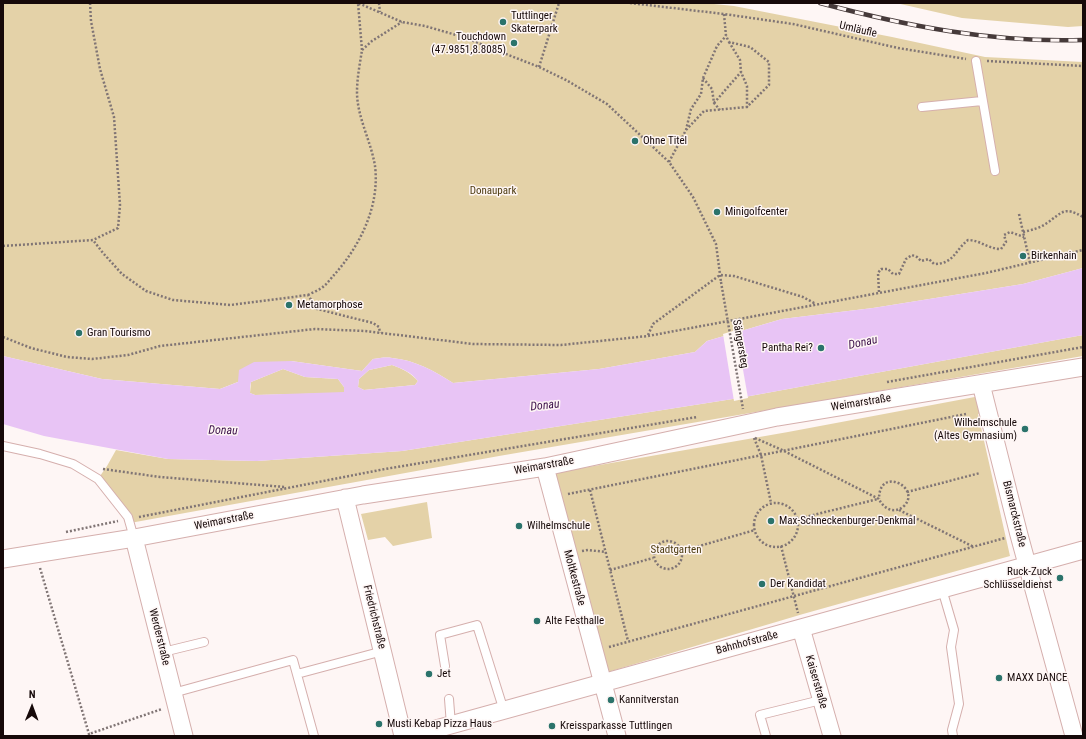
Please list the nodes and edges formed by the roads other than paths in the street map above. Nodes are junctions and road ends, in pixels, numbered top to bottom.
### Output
1 (976, 61) road end
2 (982, 101) junction
3 (922, 107) dead end
4 (995, 171) dead end
5 (1083, 367) edge
6 (981, 384) junction
7 (3, 446) edge
8 (545, 467) junction
9 (345, 498) junction
10 (134, 538) junction
11 (1083, 550) edge
12 (3, 559) edge
13 (1027, 565) junction
14 (942, 589) junction
15 (800, 622) junction
16 (204, 642) dead end
17 (383, 651) junction
18 (163, 652) junction
19 (445, 666) dead end
20 (297, 674) junction
21 (602, 682) junction
22 (174, 699) junction
23 (449, 699) dead end
24 (821, 700) junction
25 (504, 711) junction
26 (451, 725) junction
27 (184, 736) edge
28 (314, 736) edge
29 (403, 736) edge
30 (411, 736) edge
31 (617, 736) edge
32 (766, 736) edge
33 (832, 736) edge
34 (953, 736) edge
35 (1074, 736) edge

1 - 2 lane
2 - 3 lane
2 - 4 lane
5 - 6 street, Weimarstraße
6 - 8 street, Weimarstraße
6 - 13 street, Bismarckstraße
7 - 10 lane
8 - 9 street, Weimarstraße
8 - 21 street, Moltkestraße
9 - 10 street, Weimarstraße
9 - 17 street, Friedrichstraße
10 - 12 street, Weimarstraße
10 - 18 street, Werderstraße
11 - 13 street, Bahnhofstraße
13 - 14 street, Bahnhofstraße
13 - 35 street, Bismarckstraße
14 - 15 street, Bahnhofstraße
14 - 34 lane
15 - 21 street, Bahnhofstraße
15 - 24 street, Kaiserstraße
16 - 18 lane
17 - 20 lane
17 - 29 street, Friedrichstraße
18 - 22 street, Werderstraße
19 - 25 lane
20 - 22 lane
20 - 28 lane
21 - 25 street, Bahnhofstraße
21 - 31 street, Moltkestraße
22 - 27 street, Werderstraße
23 - 26 lane
24 - 32 lane
24 - 33 street, Kaiserstraße
25 - 26 street, Bahnhofstraße
26 - 30 street, Bahnhofstraße

